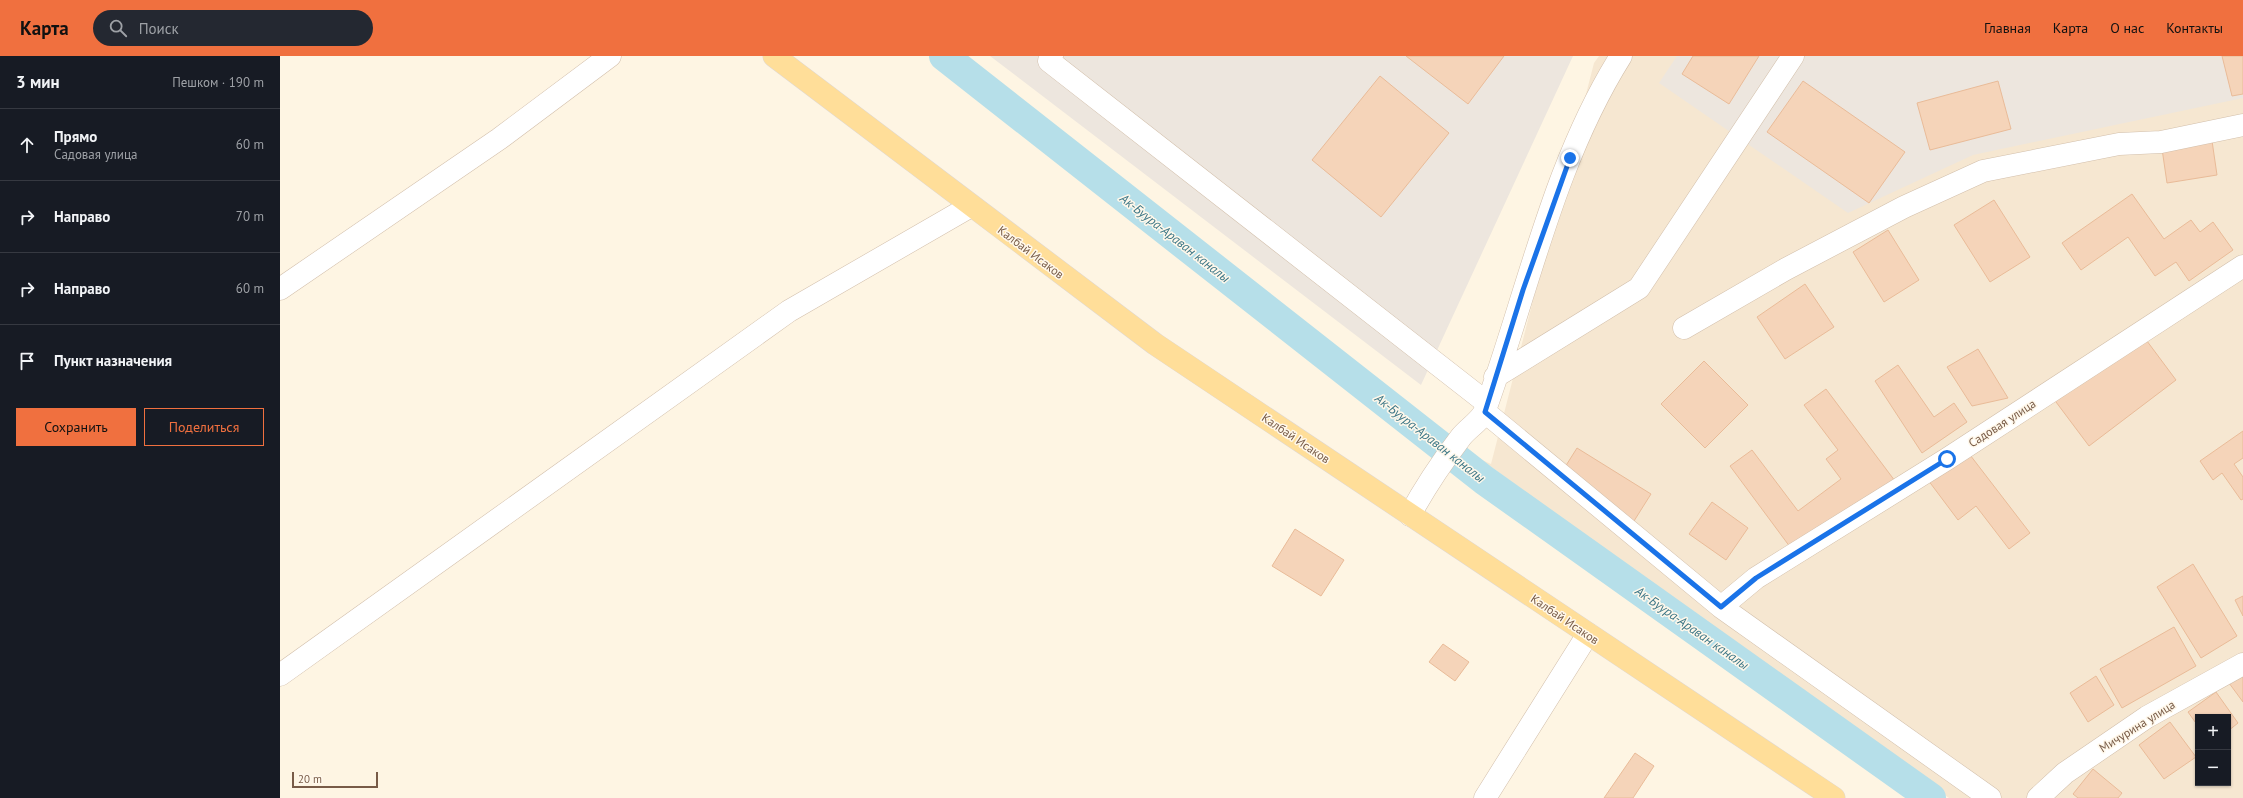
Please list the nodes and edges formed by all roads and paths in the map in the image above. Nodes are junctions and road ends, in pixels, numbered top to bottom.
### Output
1 (610, 56) edge
2 (774, 56) edge
3 (1052, 56) edge
4 (1621, 56) edge
5 (1792, 56) edge
6 (2243, 125) edge
7 (971, 206) junction
8 (2243, 266) edge
9 (280, 289) edge
10 (1684, 328) dead end
11 (1496, 377) junction
12 (1486, 408) junction
13 (1410, 515) junction
14 (1721, 607) junction
15 (1588, 634) junction
16 (2243, 664) edge
17 (280, 675) edge
18 (1485, 798) edge
19 (1834, 798) edge
20 (1990, 798) edge
21 (2038, 798) edge

1 - 9 street
2 - 7 main road, Калбай Исаков
3 - 12 street
4 - 11 street
5 - 11 street
6 - 10 street
7 - 13 main road, Калбай Исаков
7 - 17 street
8 - 14 street, Садовая улица
11 - 12 street
12 - 13 street
12 - 14 street
13 - 15 main road, Калбай Исаков
14 - 20 street
15 - 18 street
15 - 19 main road, Калбай Исаков
16 - 21 street, Мичурина улица

